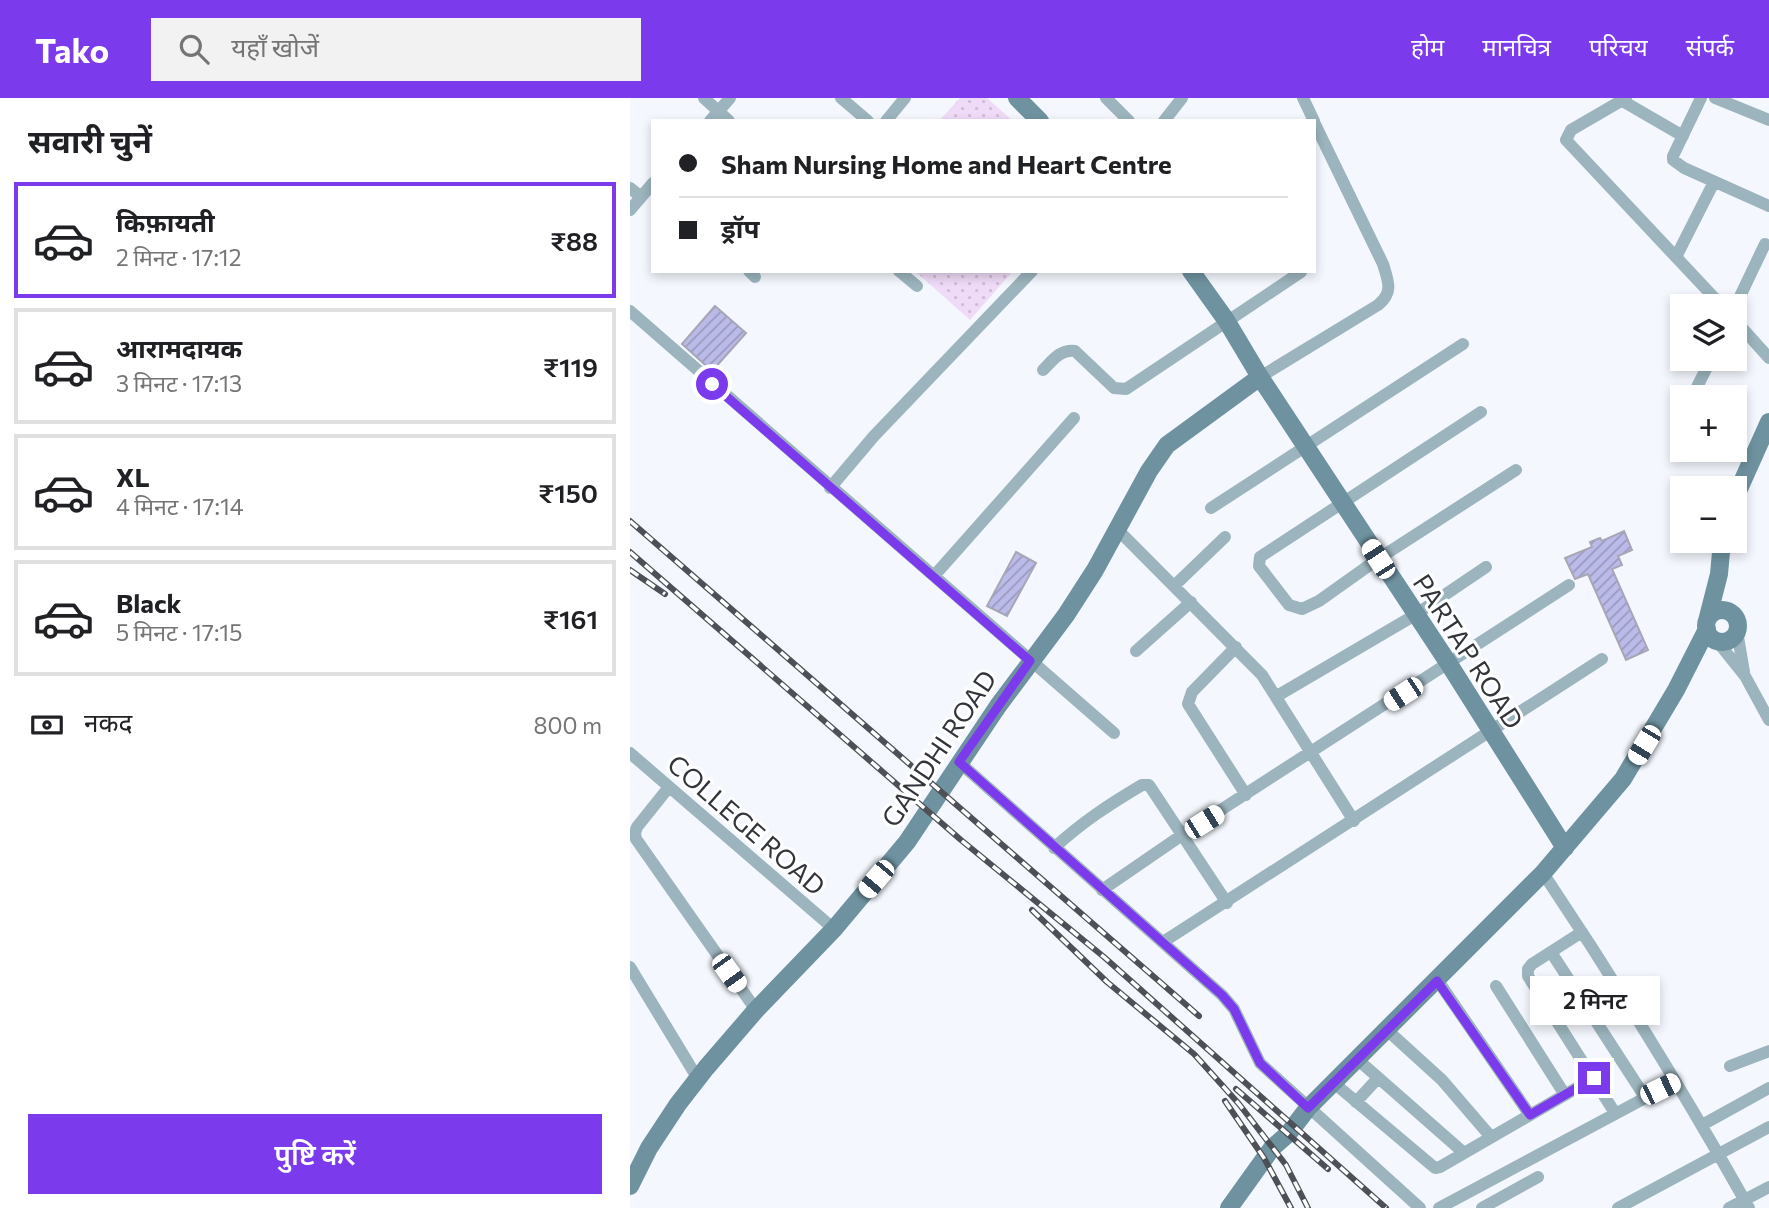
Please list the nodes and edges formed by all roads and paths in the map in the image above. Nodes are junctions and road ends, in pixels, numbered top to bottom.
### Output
1 (705, 98) edge
2 (730, 98) edge
3 (905, 98) edge
4 (1182, 98) edge
5 (1303, 98) edge
6 (1701, 98) edge
7 (1715, 98) edge
8 (1623, 99) edge
9 (849, 101) edge
10 (1026, 101) edge
11 (1114, 101) edge
12 (714, 116) edge
13 (866, 119) edge
14 (888, 119) edge
15 (1039, 119) edge
16 (1128, 119) edge
17 (1166, 119) edge
18 (1313, 119) edge
19 (1769, 120) edge
20 (1316, 125) edge
21 (1683, 136) junction
22 (1714, 182) junction
23 (651, 185) edge
24 (630, 188) edge
25 (641, 197) junction
26 (1769, 206) edge
27 (630, 210) edge
28 (1765, 244) dead end
29 (1676, 257) junction
30 (901, 273) edge
31 (1030, 273) edge
32 (1192, 273) edge
33 (1299, 273) edge
34 (917, 286) dead end
35 (1711, 294) edge
36 (1741, 294) edge
37 (630, 312) edge
38 (1226, 320) junction
39 (1747, 333) edge
40 (1463, 344) dead end
41 (1769, 358) edge
42 (1043, 370) dead end
43 (1260, 377) junction
44 (1481, 412) dead end
45 (1074, 418) dead end
46 (1768, 428) edge
47 (1306, 447) junction
48 (1516, 470) dead end
49 (1745, 476) edge
50 (830, 488) junction
51 (1341, 502) junction
52 (1211, 508) dead end
53 (1118, 530) junction
54 (1225, 537) dead end
55 (1721, 553) edge
56 (1378, 559) junction
57 (1486, 566) dead end
58 (1719, 574) junction
59 (933, 576) junction
60 (1569, 585) dead end
61 (1174, 586) junction
62 (1191, 602) junction
63 (1415, 615) junction
64 (1736, 623) junction
65 (1710, 630) junction
66 (1236, 647) junction
67 (1136, 651) dead end
68 (1602, 659) dead end
69 (1030, 661) junction
70 (1449, 664) junction
71 (1745, 676) junction
72 (1277, 696) junction
73 (1769, 720) edge
74 (1489, 730) junction
75 (1114, 733) dead end
76 (630, 753) edge
77 (1311, 754) junction
78 (959, 762) junction
79 (669, 787) junction
80 (1246, 795) junction
81 (1354, 821) junction
82 (1182, 835) junction
83 (1054, 848) junction
84 (1565, 848) junction
85 (1543, 873) junction
86 (1102, 890) junction
87 (1227, 902) junction
88 (834, 929) junction
89 (1582, 932) junction
90 (1163, 943) junction
91 (1552, 952) junction
92 (630, 967) edge
93 (1437, 981) junction
94 (1496, 986) dead end
95 (756, 1010) junction
96 (1387, 1030) junction
97 (1769, 1051) edge
98 (1357, 1059) junction
99 (1730, 1066) dead end
100 (1378, 1078) junction
101 (1594, 1078) junction
102 (698, 1079) junction
103 (1675, 1082) junction
104 (1334, 1083) junction
105 (1769, 1088) edge
106 (1565, 1095) junction
107 (1645, 1097) junction
108 (1356, 1102) junction
109 (1308, 1108) junction
110 (1615, 1113) junction
111 (1530, 1115) junction
112 (1702, 1125) junction
113 (1769, 1127) edge
114 (1491, 1137) junction
115 (1464, 1153) junction
116 (1718, 1153) junction
117 (1538, 1177) dead end
118 (630, 1186) edge
119 (1769, 1187) edge
120 (1746, 1204) edge
121 (1229, 1208) edge
122 (1420, 1208) edge
123 (1438, 1208) edge
124 (1482, 1208) edge
125 (1618, 1208) edge
126 (1730, 1208) edge

1 - 12 street
2 - 12 street
3 - 14 street
4 - 17 street
5 - 18 street
6 - 21 street
7 - 19 street
8 - 21 street
8 - 29 street
9 - 13 street
10 - 15 street
11 - 16 street
20 - 43 street
21 - 22 street
22 - 26 street
22 - 29 street
23 - 25 street
24 - 25 street
25 - 27 street
28 - 36 street
29 - 35 street
30 - 34 street
31 - 50 street
32 - 38 street, PARTAP ROAD
33 - 38 street
37 - 50 street
38 - 42 street
38 - 43 street, PARTAP ROAD
39 - 41 street
40 - 47 street
43 - 47 street, PARTAP ROAD
43 - 53 street, GANDHI ROAD
44 - 51 street
45 - 59 street
46 - 49 street
47 - 51 street, PARTAP ROAD
47 - 52 street
48 - 56 street
50 - 59 street
51 - 56 street, PARTAP ROAD
51 - 56 street
53 - 61 street
53 - 69 street, GANDHI ROAD
54 - 61 street
55 - 58 street
56 - 63 street, PARTAP ROAD
57 - 63 street
58 - 64 street
58 - 65 street
59 - 69 street
60 - 70 street
61 - 62 street
62 - 66 street
62 - 67 street
63 - 70 street, PARTAP ROAD
63 - 72 street
64 - 65 street
64 - 65 street
64 - 71 street
65 - 71 street
65 - 84 street
66 - 72 street
66 - 80 street
68 - 74 street
69 - 75 street
69 - 78 street, GANDHI ROAD
70 - 74 street, PARTAP ROAD
70 - 77 street
71 - 73 street
72 - 77 street
74 - 81 street
74 - 84 street, PARTAP ROAD
76 - 79 street, COLLEGE ROAD
77 - 80 street
77 - 81 street
78 - 83 street
78 - 88 street, GANDHI ROAD
79 - 88 street, COLLEGE ROAD
79 - 95 street
80 - 82 street
81 - 87 street
82 - 83 street
82 - 86 street
82 - 87 street
83 - 86 street
84 - 85 street
85 - 89 street
85 - 93 street
86 - 90 street
87 - 90 street
88 - 95 street, GANDHI ROAD
89 - 91 street
89 - 103 street
90 - 109 street
91 - 101 street
91 - 107 street
92 - 102 street
93 - 96 street
93 - 111 street
94 - 106 street
95 - 102 street, GANDHI ROAD
96 - 98 street
96 - 114 street
97 - 99 street
98 - 100 street
98 - 104 street
100 - 108 street
100 - 115 street
101 - 106 street
101 - 110 street
102 - 118 street, GANDHI ROAD
103 - 107 street
103 - 112 street
104 - 108 street
104 - 109 street
105 - 112 street
106 - 111 street
107 - 110 street
108 - 115 street
109 - 121 street
109 - 122 street
110 - 123 street
111 - 114 street
112 - 116 street
113 - 116 street
114 - 115 street
116 - 120 street
116 - 125 street
117 - 124 street
119 - 120 street
120 - 126 street

